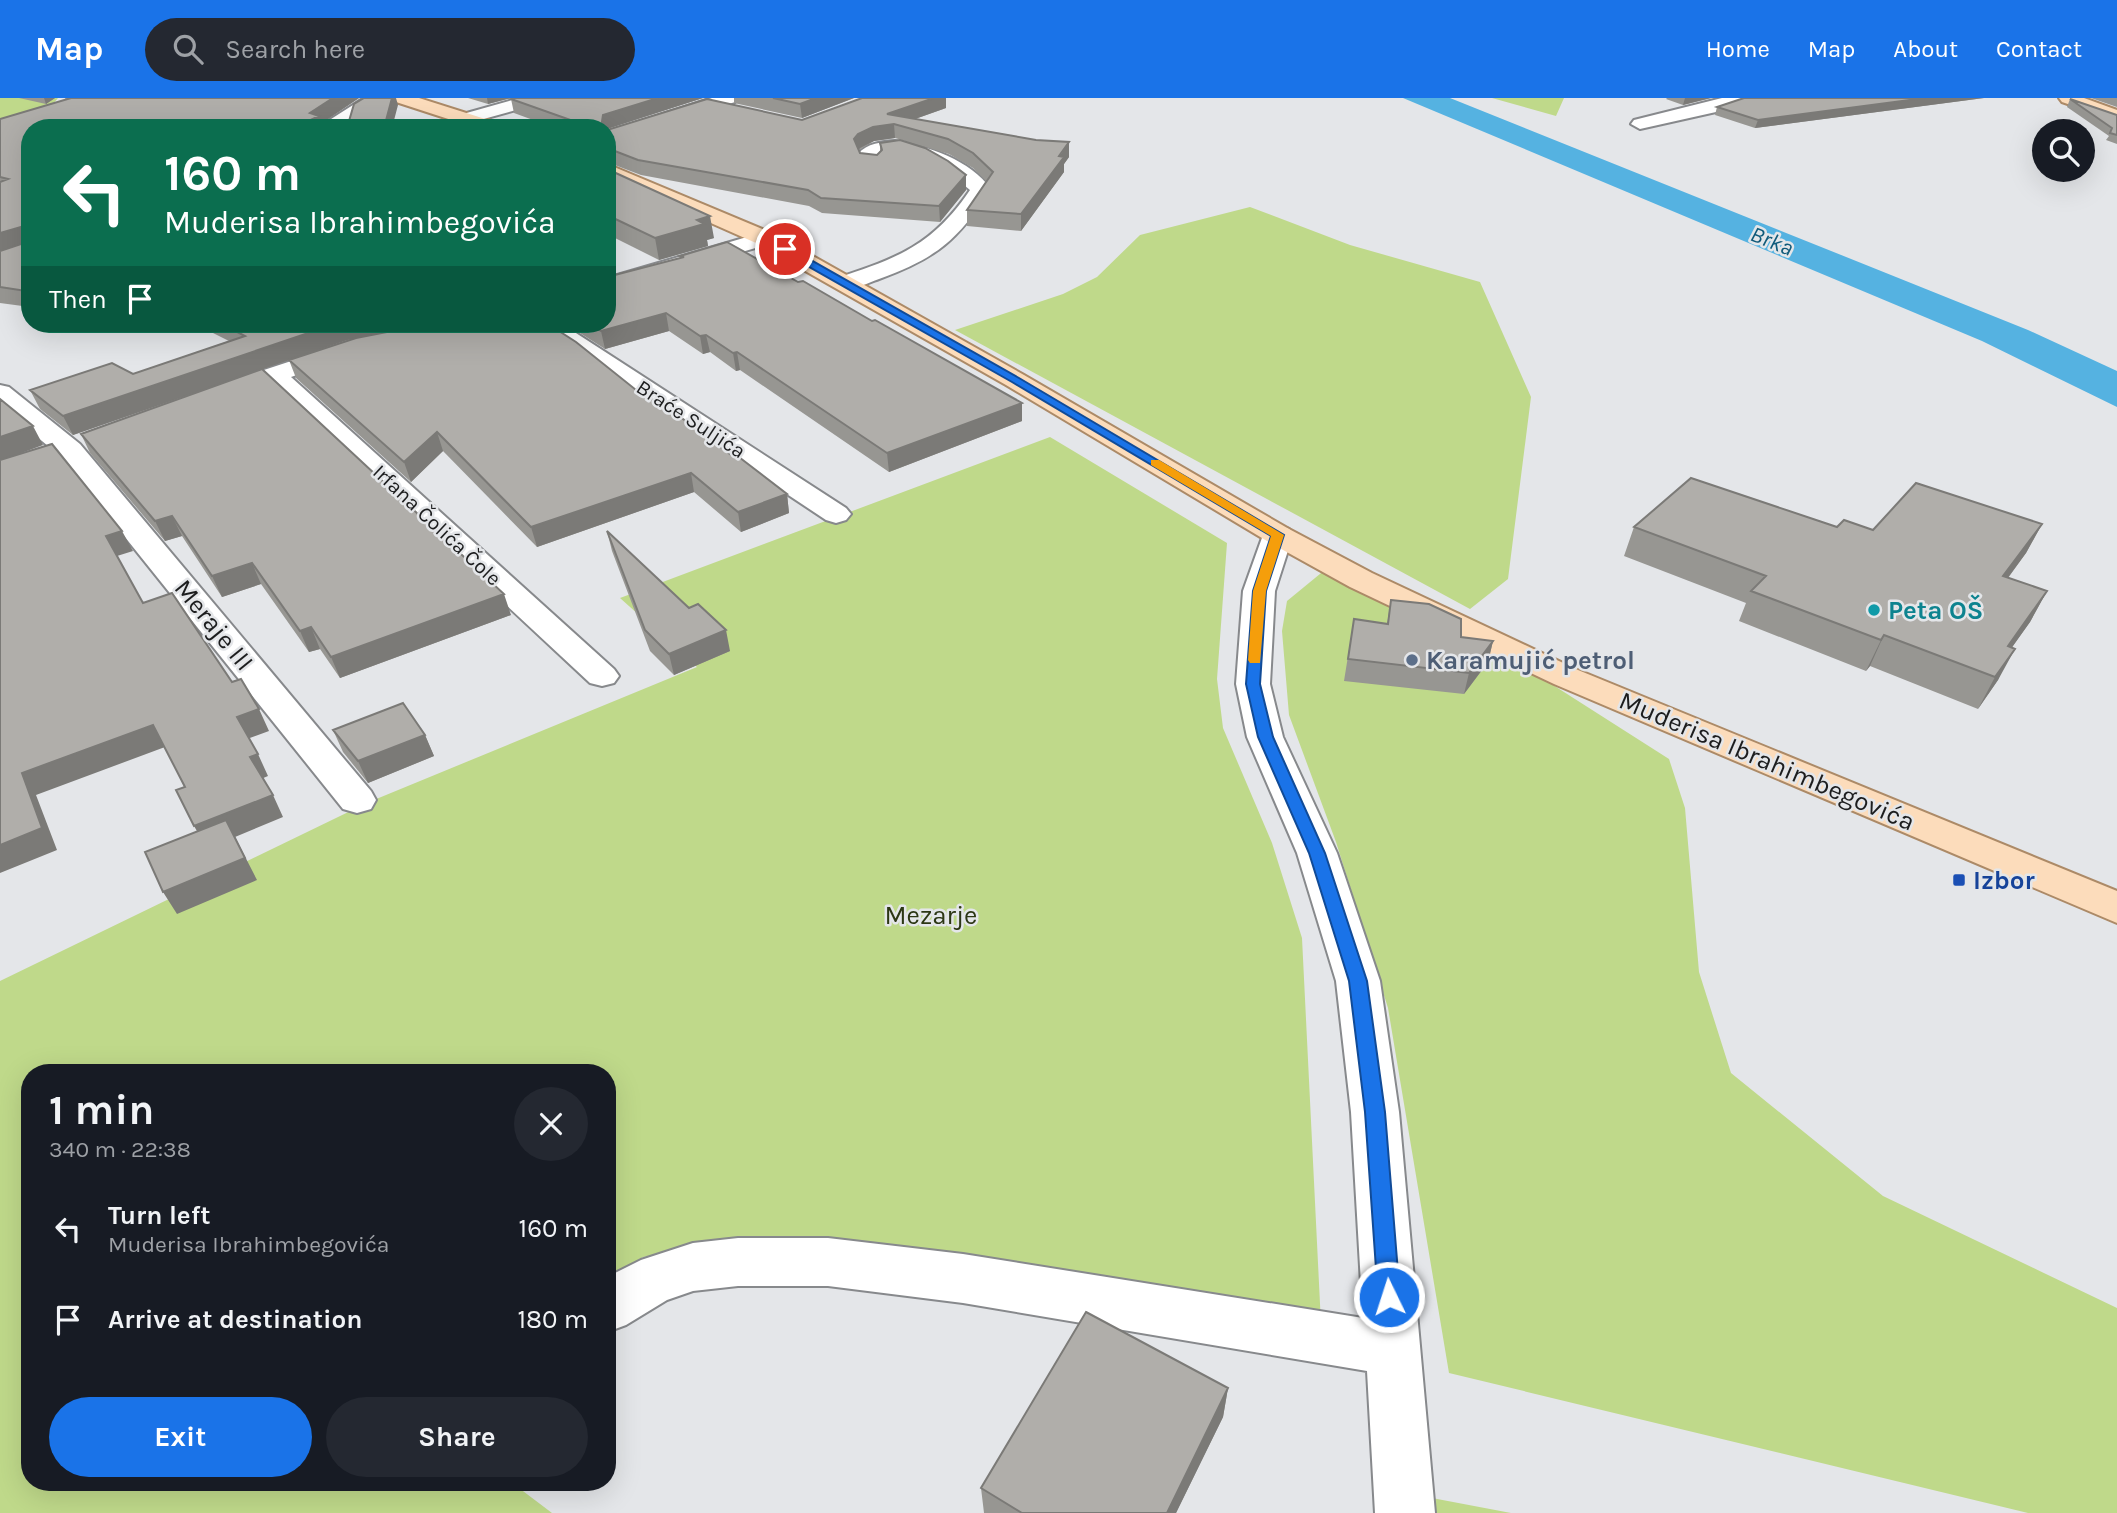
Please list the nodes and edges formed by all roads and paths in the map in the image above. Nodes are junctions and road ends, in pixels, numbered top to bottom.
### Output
1 (376, 98) edge
2 (402, 98) edge
3 (539, 98) edge
4 (1739, 98) edge
5 (2067, 98) edge
6 (732, 105) edge
7 (2117, 116) edge
8 (468, 118) joint
9 (341, 119) edge
10 (1640, 124) dead end
11 (616, 135) edge
12 (871, 163) edge
13 (616, 174) edge
14 (764, 238) junction
15 (616, 282) edge
16 (845, 283) junction
17 (560, 333) edge
18 (357, 341) edge
19 (273, 374) junction
20 (0, 393) edge
21 (195, 403) edge
22 (836, 514) dead end
23 (1278, 535) junction
24 (602, 676) dead end
25 (357, 800) dead end
26 (2117, 908) edge
27 (616, 1301) edge
28 (1393, 1349) junction
29 (1405, 1513) edge

1 - 9 street
2 - 8 main road
3 - 8 street
4 - 10 street
5 - 7 main road
6 - 11 street
12 - 16 street
13 - 14 main road, Muderisa Ibrahimbegovića
14 - 15 street
14 - 16 main road, Muderisa Ibrahimbegovića
16 - 23 main road, Muderisa Ibrahimbegovića
17 - 22 street, Braće Suljića
18 - 19 street
19 - 21 street
19 - 24 street, Irfana Čolića Čole
20 - 25 street, Meraje III
23 - 26 main road, Muderisa Ibrahimbegovića
23 - 28 street
27 - 28 street
28 - 29 street

